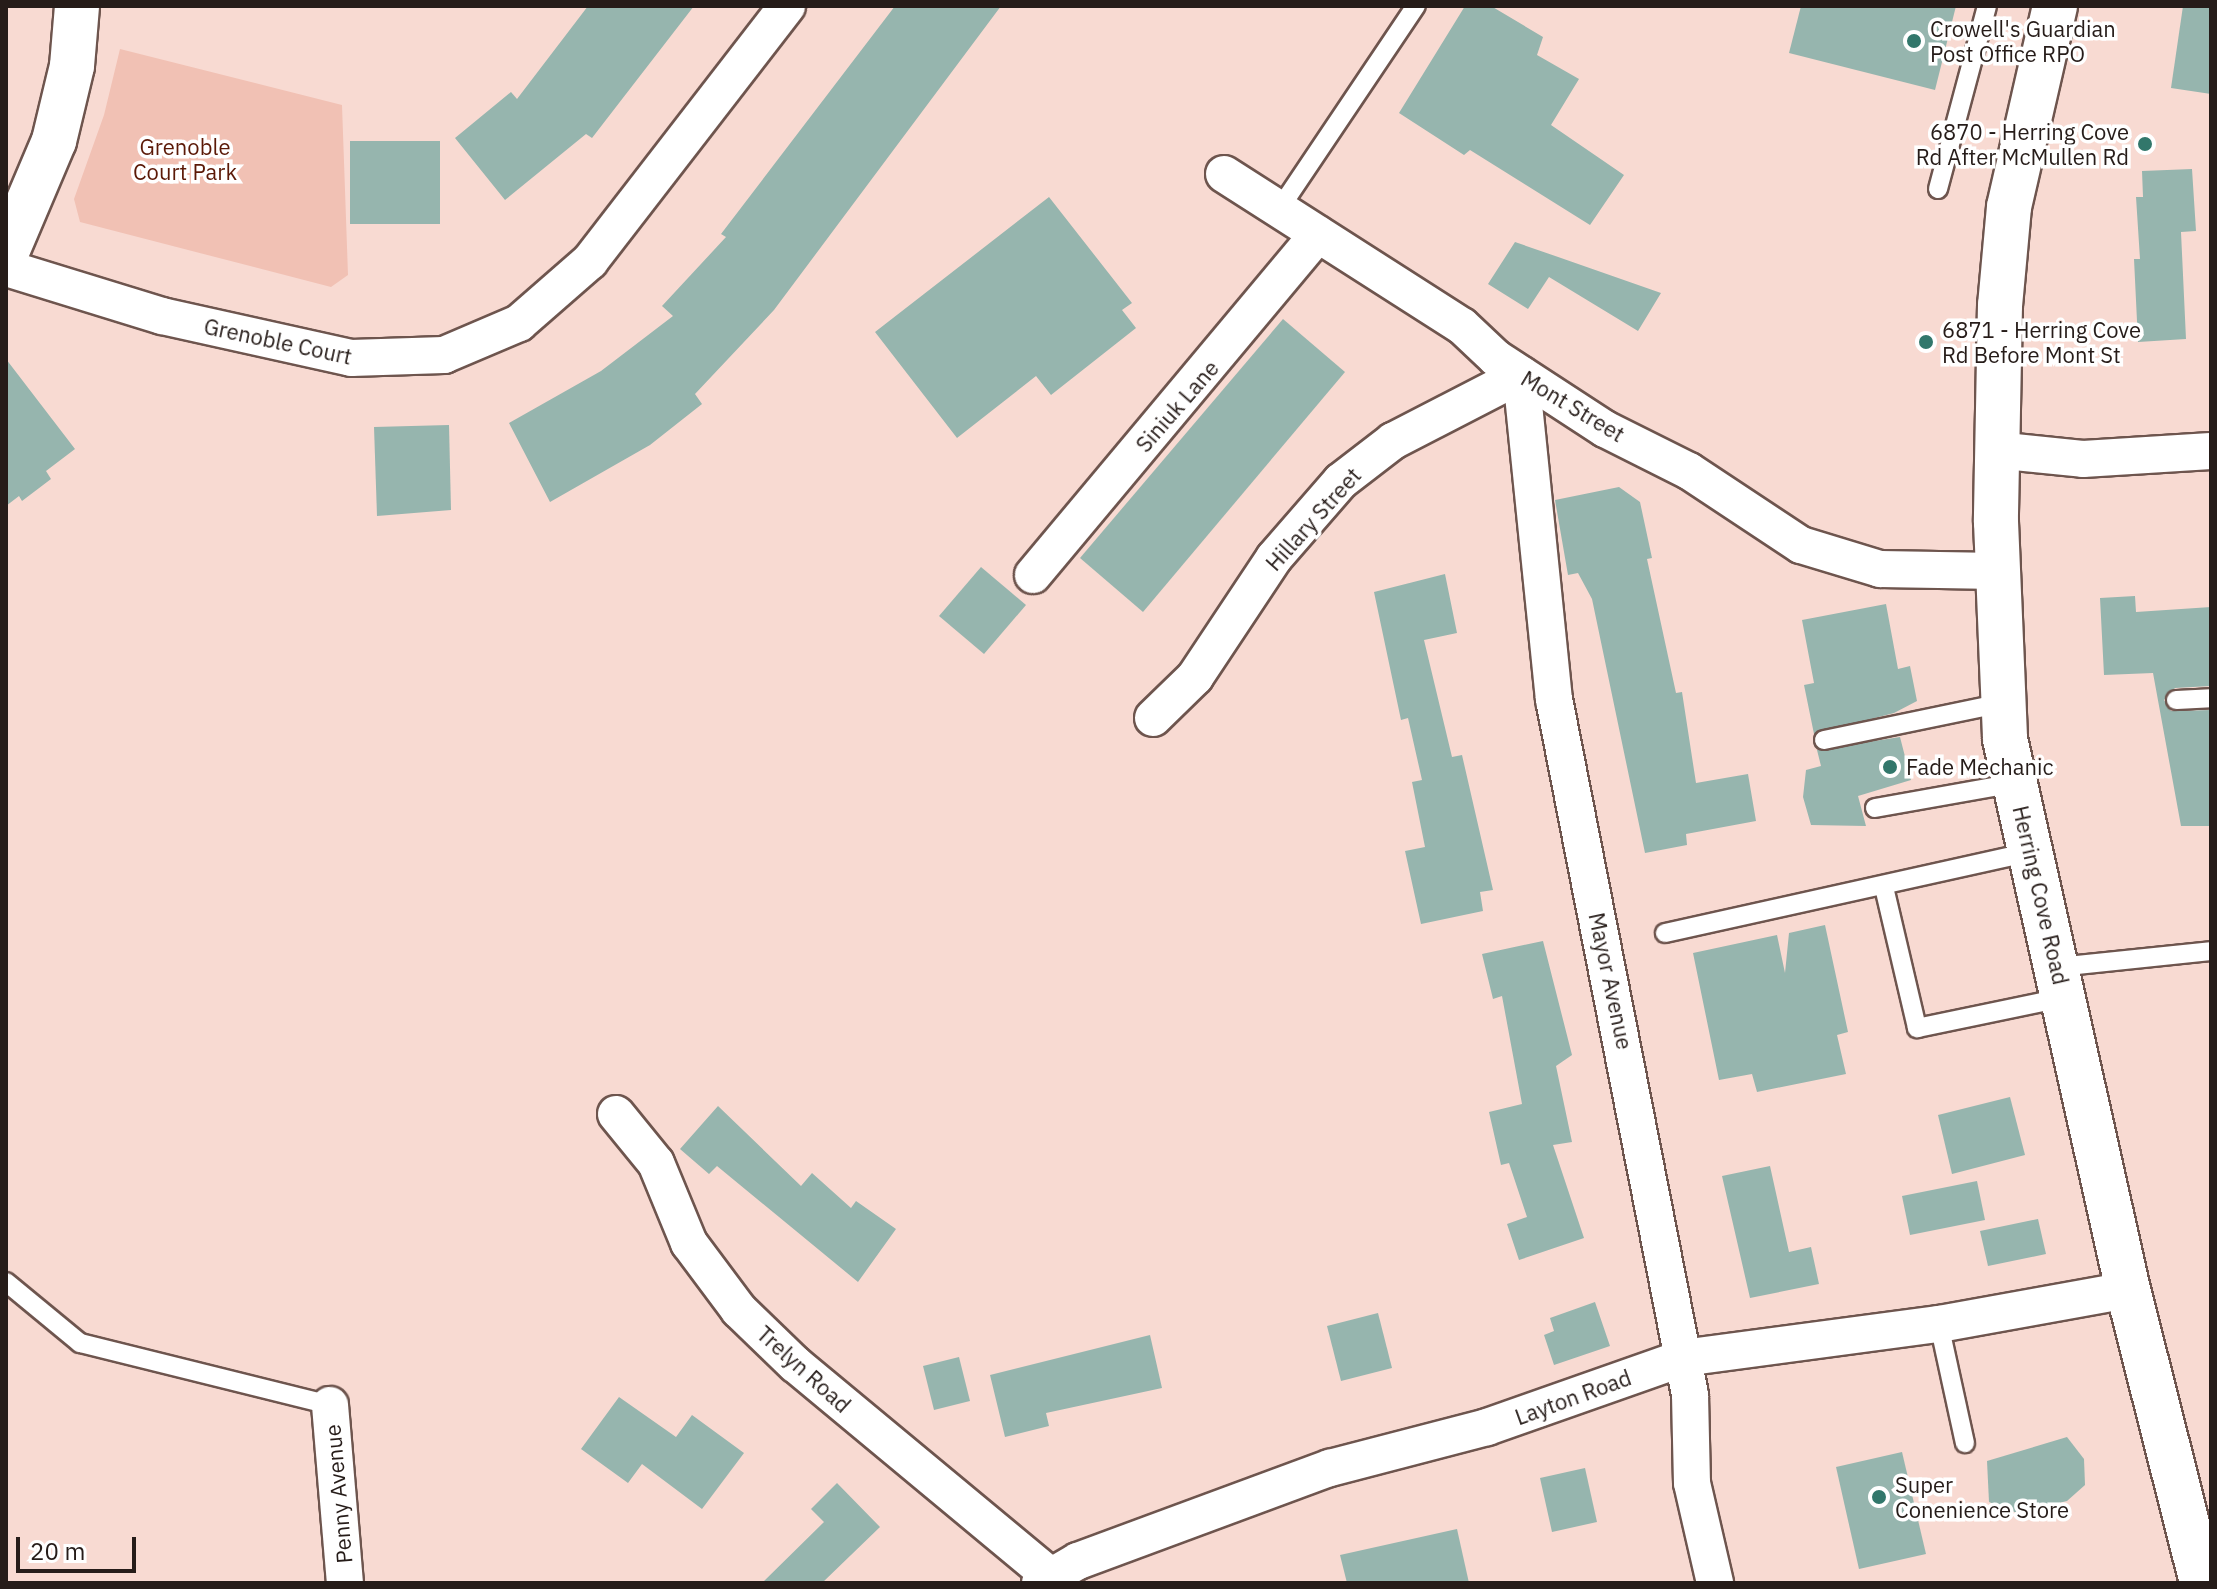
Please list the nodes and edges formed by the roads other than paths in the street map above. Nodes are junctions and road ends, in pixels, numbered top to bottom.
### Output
1 (77, 6) edge
2 (787, 6) edge
3 (1416, 6) edge
4 (1987, 6) edge
5 (2055, 6) edge
6 (1224, 174) dead end
7 (1938, 189) dead end
8 (1278, 211) junction
9 (1318, 234) junction
10 (6, 254) edge
11 (6, 268) edge
12 (1521, 375) junction
13 (1995, 450) junction
14 (2211, 451) edge
15 (1998, 571) junction
16 (1033, 575) dead end
17 (2211, 698) edge
18 (2176, 700) dead end
19 (2003, 703) junction
20 (1153, 718) dead end
21 (1824, 740) dead end
22 (2015, 783) junction
23 (1875, 808) dead end
24 (2031, 852) junction
25 (1884, 887) junction
26 (1665, 933) dead end
27 (2211, 951) edge
28 (2061, 982) junction
29 (616, 1114) dead end
30 (6, 1282) edge
31 (2128, 1290) junction
32 (1939, 1324) junction
33 (1683, 1358) junction
34 (330, 1405) joint
35 (1965, 1443) dead end
36 (1045, 1579) edge
37 (345, 1583) edge
38 (1715, 1583) edge
39 (2202, 1583) edge

1 - 10 main road
2 - 11 street, Grenoble Court
3 - 8 lane
4 - 7 lane
5 - 13 main road, Herring Cove Road
6 - 8 street, Mont Street
8 - 9 street, Mont Street
9 - 12 street, Mont Street
9 - 16 street, Siniuk Lane
12 - 15 street, Mont Street
12 - 20 street, Hillary Street
12 - 33 street, Mayor Avenue
13 - 14 street
13 - 15 main road, Herring Cove Road
15 - 19 main road, Herring Cove Road
17 - 18 lane
19 - 21 lane
19 - 22 main road, Herring Cove Road
22 - 23 lane
22 - 24 main road, Herring Cove Road
24 - 25 lane
24 - 28 main road, Herring Cove Road
25 - 26 lane
25 - 28 lane
27 - 28 lane
28 - 31 main road, Herring Cove Road
29 - 36 street, Trelyn Road
30 - 34 lane
31 - 32 street, Layton Road
31 - 39 main road, Herring Cove Road
32 - 33 street, Layton Road
32 - 35 lane
33 - 36 street, Layton Road
33 - 38 street, Mayor Avenue
34 - 37 street, Penny Avenue

